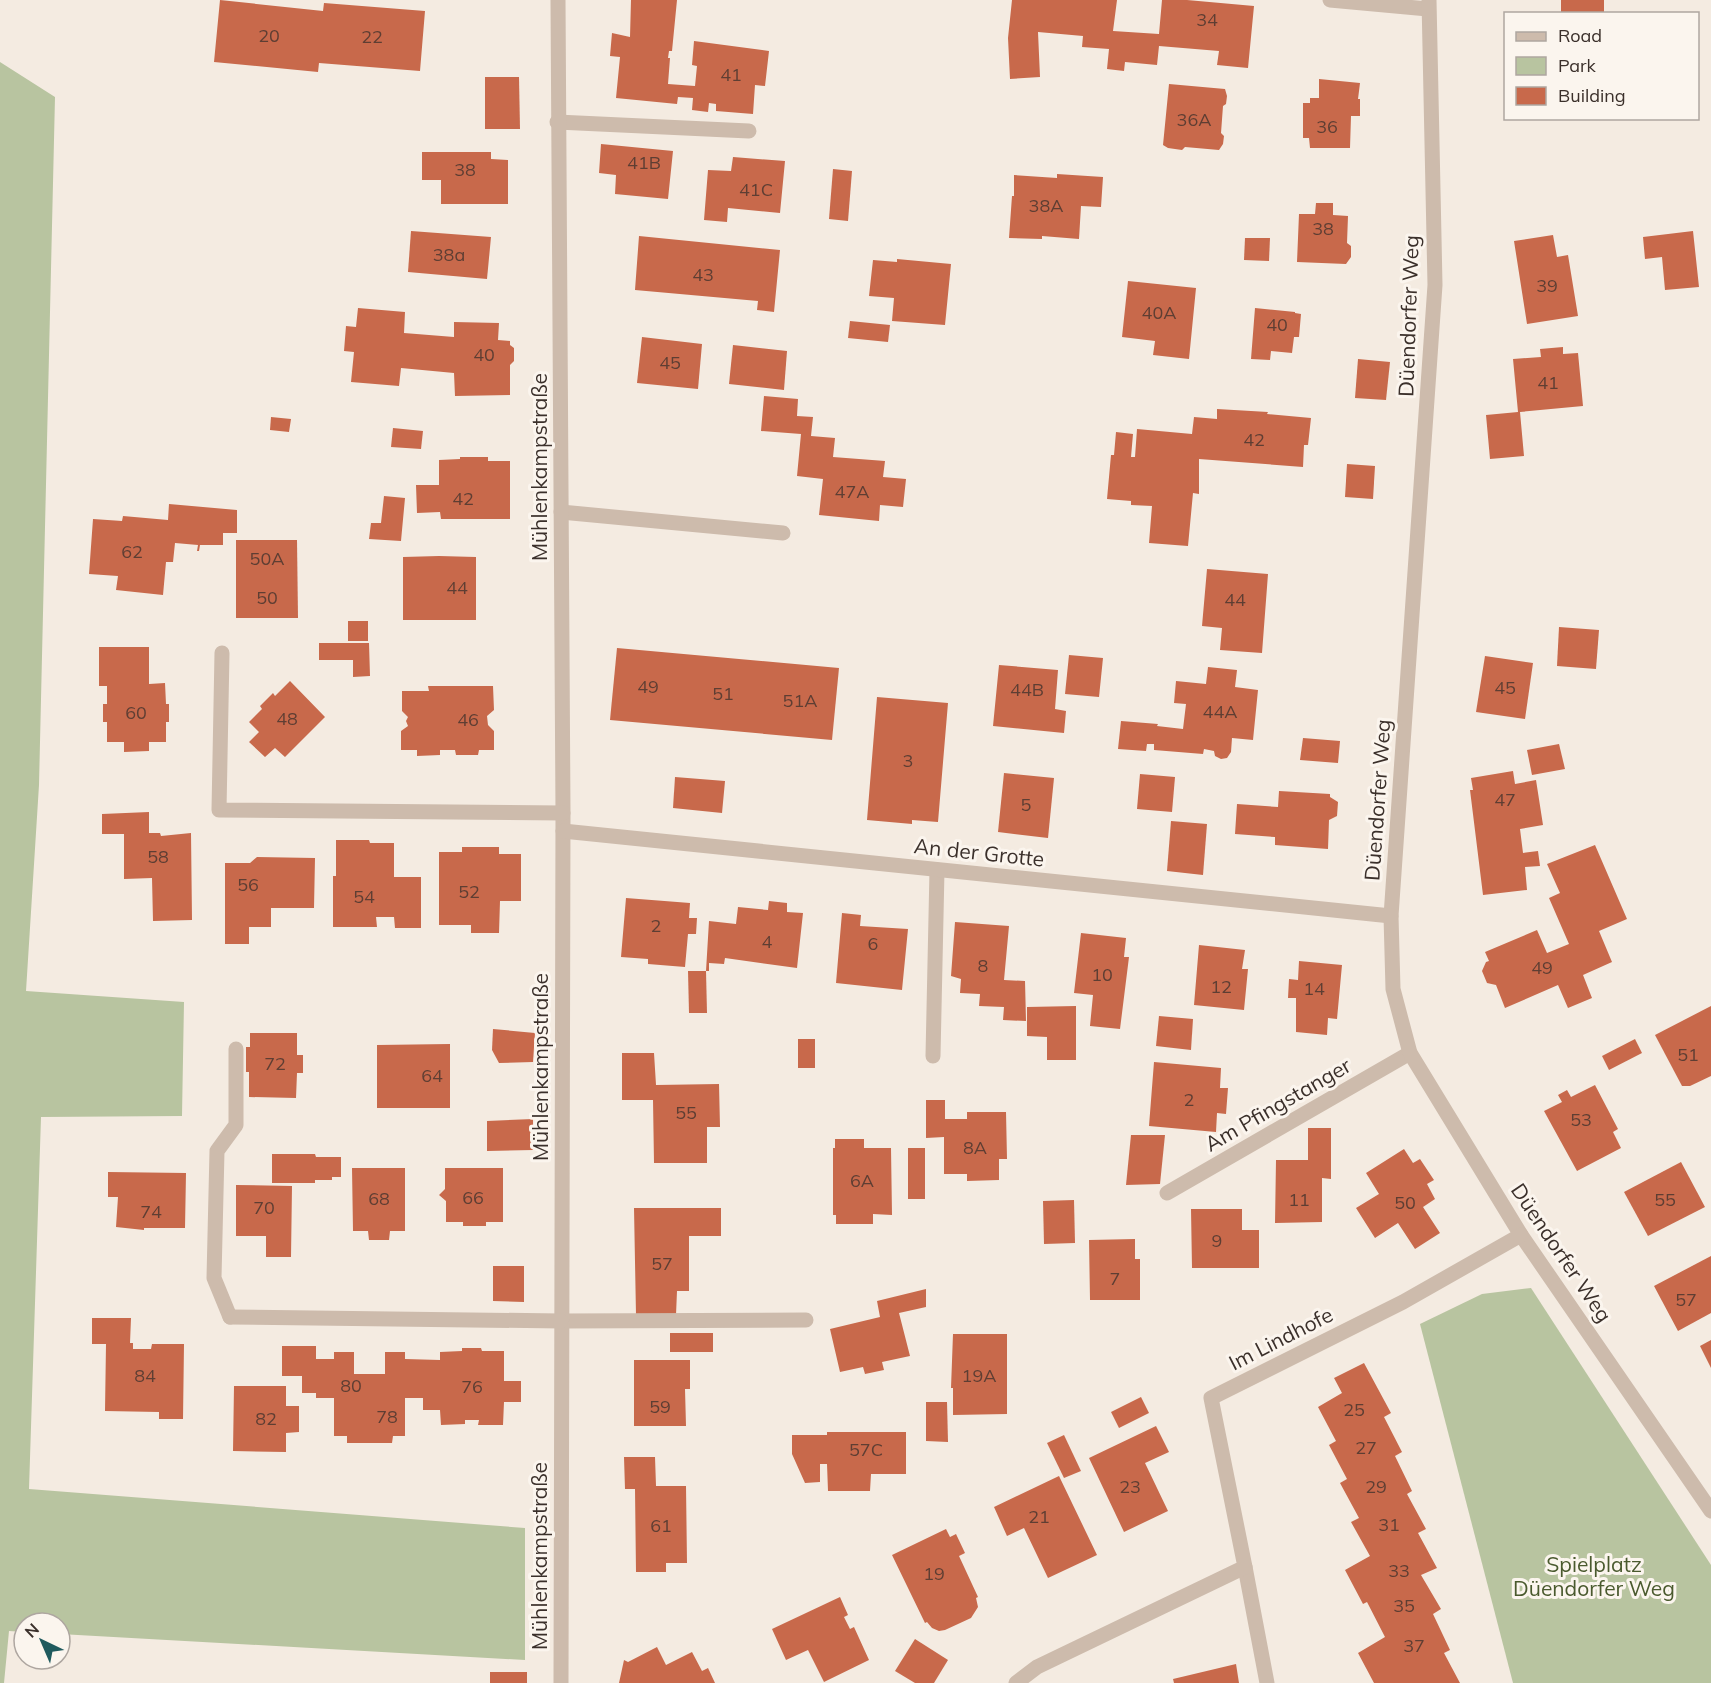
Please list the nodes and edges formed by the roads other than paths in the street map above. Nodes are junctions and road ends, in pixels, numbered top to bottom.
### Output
1 (558, 0) edge
2 (1330, 0) edge
3 (1428, 5) edge
4 (557, 122) junction
5 (749, 131) dead end
6 (561, 512) junction
7 (783, 533) dead end
8 (222, 653) dead end
9 (563, 813) junction
10 (563, 831) junction
11 (937, 870) junction
12 (1391, 916) junction
13 (236, 1048) dead end
14 (1410, 1053) junction
15 (933, 1056) dead end
16 (1167, 1193) dead end
17 (1521, 1235) junction
18 (806, 1320) dead end
19 (561, 1321) junction
20 (1711, 1511) edge
21 (1245, 1568) junction
22 (561, 1683) edge
23 (1016, 1683) edge
24 (1268, 1683) edge

1 - 4 street, Mühlenkampstraße
2 - 3 street
3 - 12 street, Düendorfer Weg
4 - 5 street
4 - 6 street, Mühlenkampstraße
6 - 7 street
6 - 9 street, Mühlenkampstraße
8 - 9 street
9 - 10 street, Mühlenkampstraße
10 - 11 street, An der Grotte
10 - 19 street, Mühlenkampstraße
11 - 12 street, An der Grotte
11 - 15 street
12 - 14 street, Düendorfer Weg
13 - 19 street
14 - 16 street, Am Pfingstanger
14 - 17 street, Düendorfer Weg
17 - 20 street, Düendorfer Weg
17 - 21 street, Im Lindhofe
18 - 19 street
19 - 22 street, Mühlenkampstraße
21 - 23 street
21 - 24 street, Im Lindhofe

